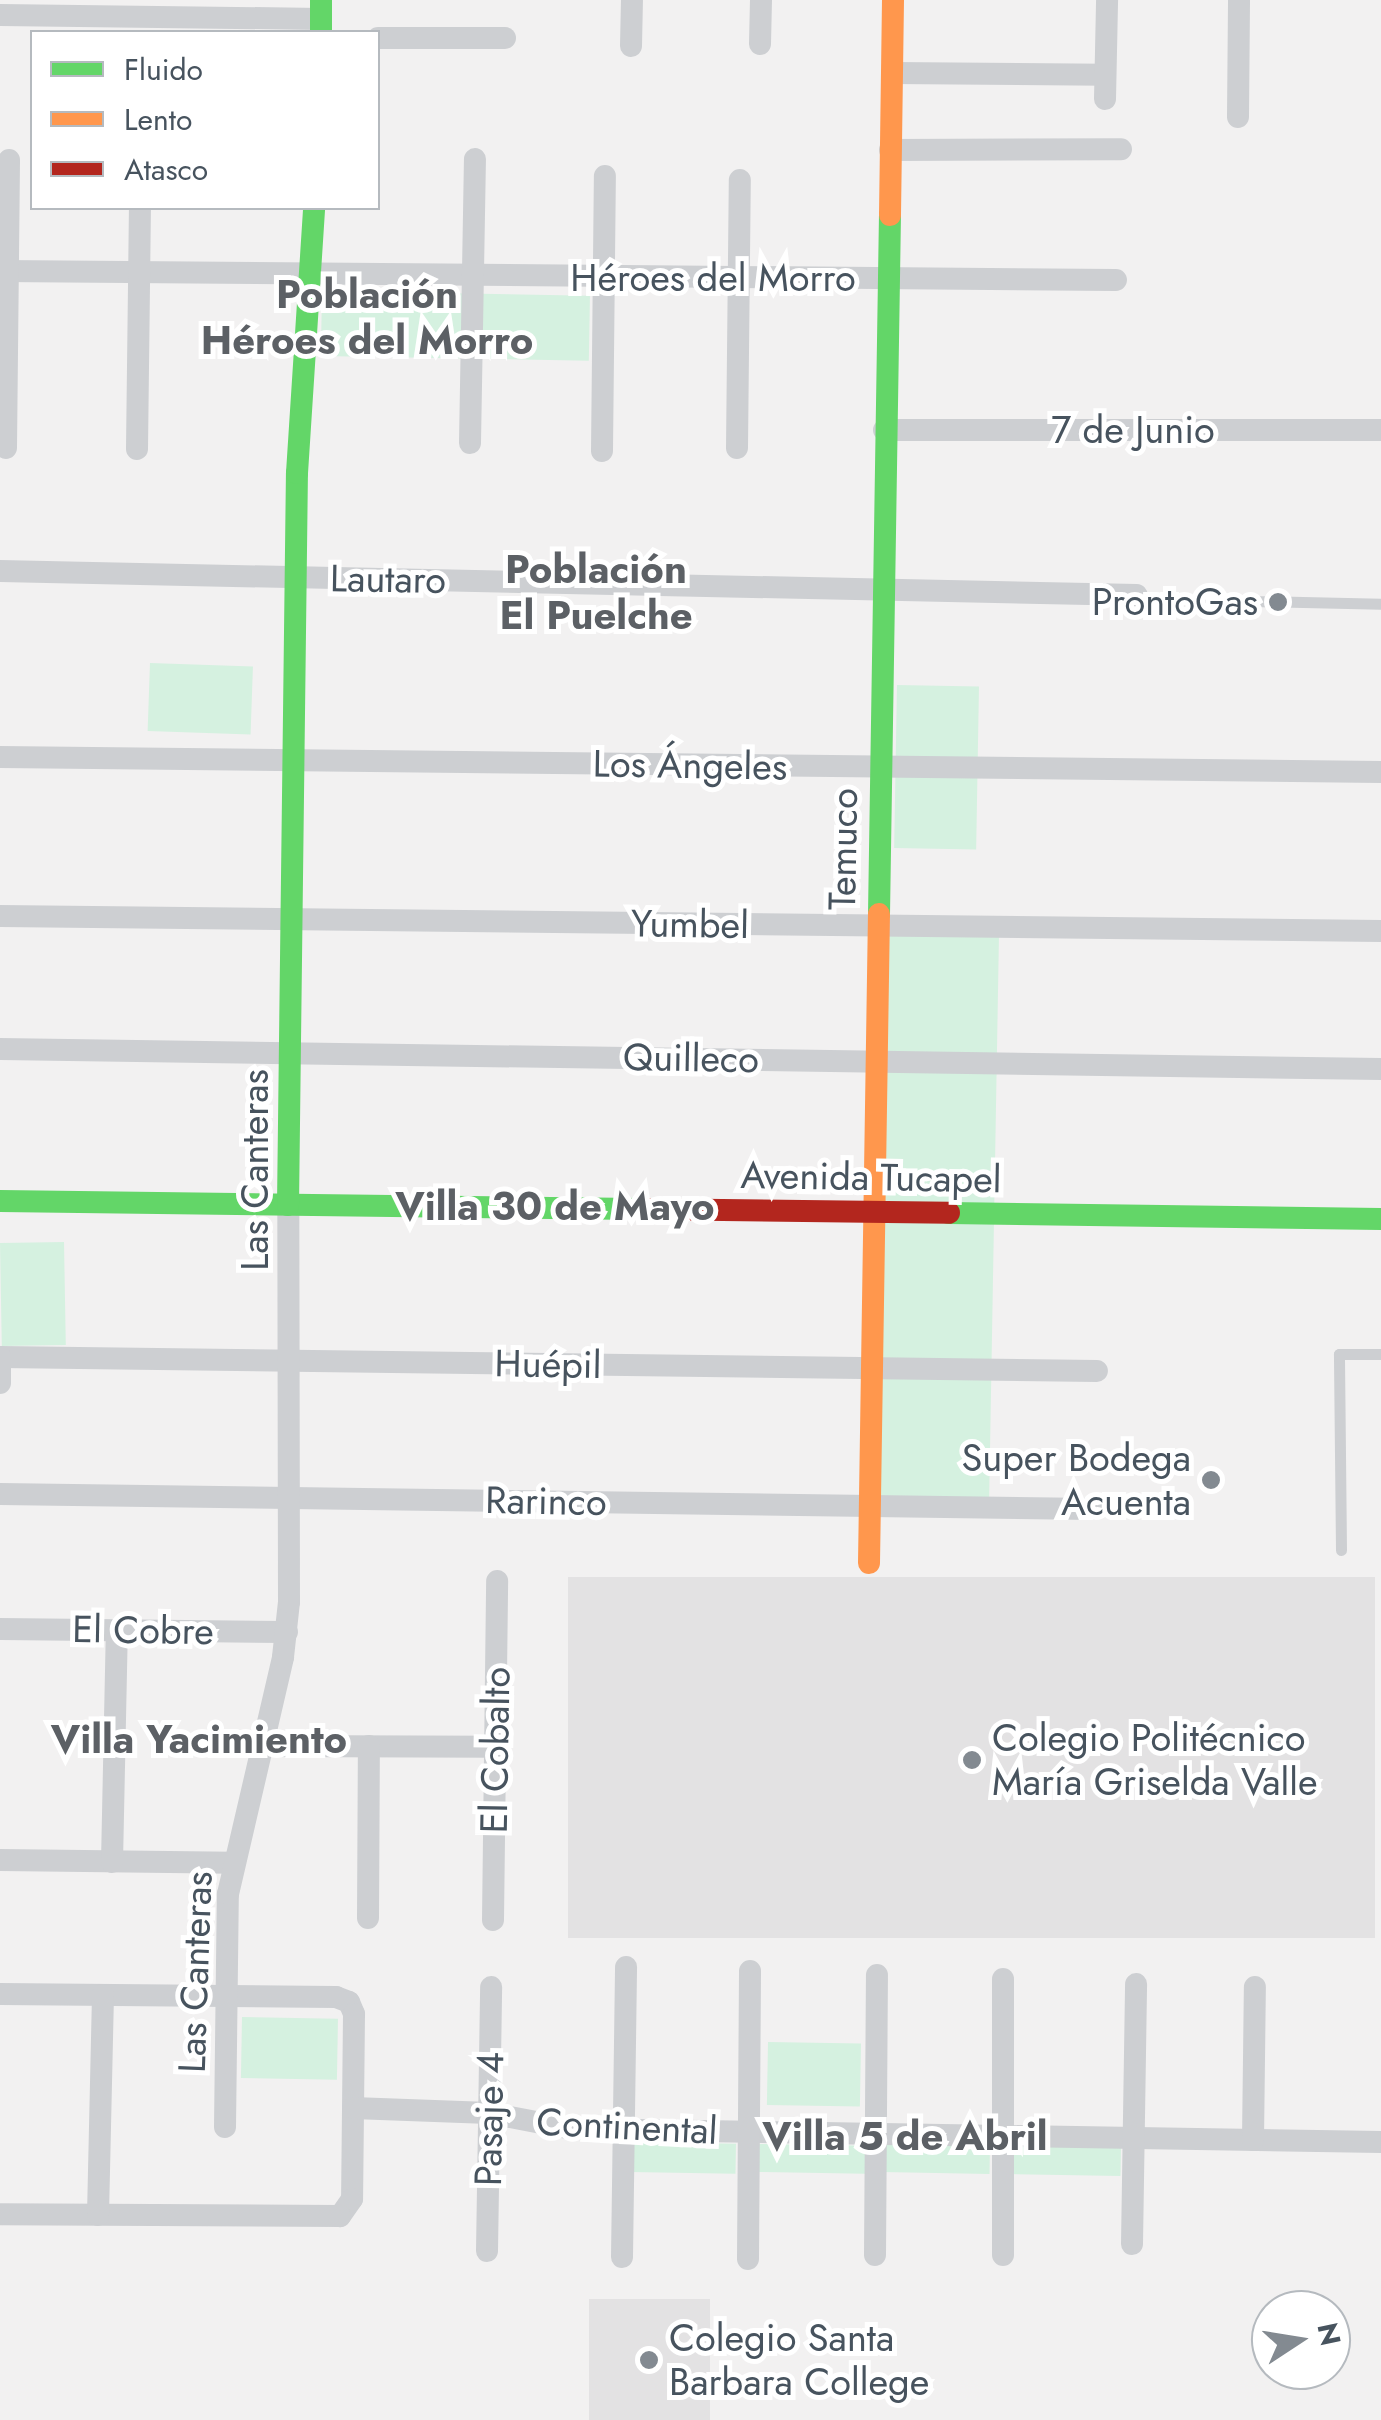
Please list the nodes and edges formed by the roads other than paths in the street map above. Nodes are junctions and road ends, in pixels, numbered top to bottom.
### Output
1 (632, 0) edge
2 (761, 0) edge
3 (894, 0) edge
4 (1107, 0) edge
5 (1240, 0) edge
6 (103, 8) edge
7 (0, 15) edge
8 (321, 17) edge
9 (380, 38) edge
10 (505, 38) dead end
11 (760, 44) dead end
12 (631, 46) dead end
13 (892, 73) junction
14 (1105, 74) junction
15 (1105, 99) dead end
16 (1238, 117) dead end
17 (890, 143) junction
18 (1122, 150) dead end
19 (475, 158) dead end
20 (9, 160) dead end
21 (605, 176) dead end
22 (740, 180) dead end
23 (140, 210) edge
24 (314, 210) edge
25 (4, 272) edge
26 (139, 273) junction
27 (310, 275) junction
28 (473, 276) junction
29 (604, 277) junction
30 (739, 278) junction
31 (888, 279) junction
32 (1116, 280) dead end
33 (884, 430) junction
34 (1381, 430) edge
35 (470, 443) dead end
36 (6, 448) dead end
37 (137, 448) dead end
38 (737, 448) dead end
39 (602, 451) dead end
40 (0, 570) edge
41 (296, 577) junction
42 (881, 590) junction
43 (1136, 595) dead end
44 (1210, 600) dead end
45 (1381, 604) edge
46 (0, 757) edge
47 (294, 760) junction
48 (879, 768) junction
49 (1381, 772) edge
50 (0, 916) edge
51 (292, 920) junction
52 (877, 926) junction
53 (1381, 930) edge
54 (0, 1048) edge
55 (290, 1052) junction
56 (876, 1060) junction
57 (1381, 1069) edge
58 (0, 1201) edge
59 (288, 1205) junction
60 (874, 1212) junction
61 (1381, 1219) edge
62 (1381, 1354) edge
63 (0, 1357) edge
64 (290, 1360) junction
65 (872, 1368) junction
66 (1097, 1372) dead end
67 (0, 1383) edge
68 (0, 1494) edge
69 (290, 1498) junction
70 (870, 1506) junction
71 (1092, 1510) dead end
72 (1341, 1550) dead end
73 (869, 1563) dead end
74 (497, 1581) dead end
75 (0, 1629) edge
76 (117, 1630) junction
77 (287, 1632) junction
78 (263, 1746) junction
79 (369, 1746) junction
80 (495, 1747) junction
81 (0, 1860) edge
82 (112, 1862) junction
83 (232, 1864) junction
84 (368, 1918) dead end
85 (493, 1920) dead end
86 (626, 1967) dead end
87 (750, 1970) dead end
88 (877, 1974) dead end
89 (1003, 1979) dead end
90 (1136, 1984) dead end
91 (1255, 1987) dead end
92 (491, 1988) dead end
93 (0, 1994) edge
94 (103, 1995) junction
95 (227, 1996) junction
96 (353, 2108) junction
97 (489, 2113) junction
98 (225, 2127) dead end
99 (622, 2130) junction
100 (747, 2132) junction
101 (875, 2134) junction
102 (1002, 2136) junction
103 (1132, 2138) junction
104 (1253, 2140) junction
105 (1381, 2142) edge
106 (0, 2214) edge
107 (98, 2215) junction
108 (1132, 2244) dead end
109 (486, 2252) dead end
110 (1003, 2255) dead end
111 (875, 2256) dead end
112 (622, 2257) dead end
113 (748, 2259) dead end

1 - 12 street
2 - 11 street
3 - 13 street, Temuco
4 - 14 street
5 - 16 street
6 - 7 street
6 - 8 street
9 - 10 street
13 - 14 street
13 - 17 street, Temuco
14 - 15 street
17 - 18 street
17 - 31 street, Temuco
19 - 28 street
20 - 25 street
21 - 29 street
22 - 30 street
23 - 26 street
24 - 27 street, Las Canteras
25 - 26 street
25 - 36 street
26 - 27 street
26 - 37 street
27 - 28 street, Héroes del Morro
27 - 41 street, Las Canteras
28 - 29 street, Héroes del Morro
28 - 35 street
29 - 30 street, Héroes del Morro
29 - 39 street
30 - 31 street, Héroes del Morro
30 - 38 street
31 - 32 street, Héroes del Morro
31 - 33 street, Temuco
33 - 34 street, 7 de Junio
33 - 42 street, Temuco
40 - 41 street, Lautaro
41 - 42 street, Lautaro
41 - 47 street, Las Canteras
42 - 43 street, Lautaro
42 - 48 street, Temuco
44 - 45 lane
46 - 47 street, Los Ángeles
47 - 48 street, Los Ángeles
47 - 51 street, Las Canteras
48 - 49 street, Los Ángeles
48 - 52 street, Temuco
50 - 51 street, Yumbel
51 - 52 street, Yumbel
51 - 55 street, Las Canteras
52 - 53 street, Yumbel
52 - 56 street, Temuco
54 - 55 street, Quilleco
55 - 56 street, Quilleco
55 - 59 street, Las Canteras
56 - 57 street, Quilleco
56 - 60 street, Temuco
58 - 59 street, Avenida Tucapel
59 - 60 street, Avenida Tucapel
59 - 64 street, Las Canteras
60 - 61 street, Avenida Tucapel
60 - 65 street, Temuco
62 - 72 lane
63 - 64 street, Huépil
63 - 67 street
64 - 65 street, Huépil
64 - 69 street, Las Canteras
65 - 66 street, Huépil
65 - 70 street, Temuco
68 - 69 street, Rarinco
69 - 70 street, Rarinco
69 - 77 street, Las Canteras
70 - 71 street, Rarinco
70 - 73 street, Temuco
74 - 80 street, El Cobalto
75 - 76 street, El Cobre
76 - 77 street, El Cobre
76 - 82 street
77 - 78 street, Las Canteras
78 - 79 street
78 - 83 street, Las Canteras
79 - 80 street
79 - 84 street
80 - 85 street, El Cobalto
81 - 82 street
82 - 83 street
83 - 95 street, Las Canteras
86 - 99 street
87 - 100 street
88 - 101 street
89 - 102 street
90 - 103 street
91 - 104 street
92 - 97 street, Pasaje 4
93 - 94 street
94 - 95 street
94 - 107 street
95 - 96 street
95 - 98 street, Las Canteras
96 - 97 street, Continental
96 - 107 street
97 - 99 street, Continental
97 - 109 street, Pasaje 4
99 - 100 street, Continental
99 - 112 street
100 - 101 street, Continental
100 - 113 street
101 - 102 street, Continental
101 - 111 street
102 - 103 street, Continental
102 - 110 street
103 - 104 street, Continental
103 - 108 street
104 - 105 street, Continental
106 - 107 street

